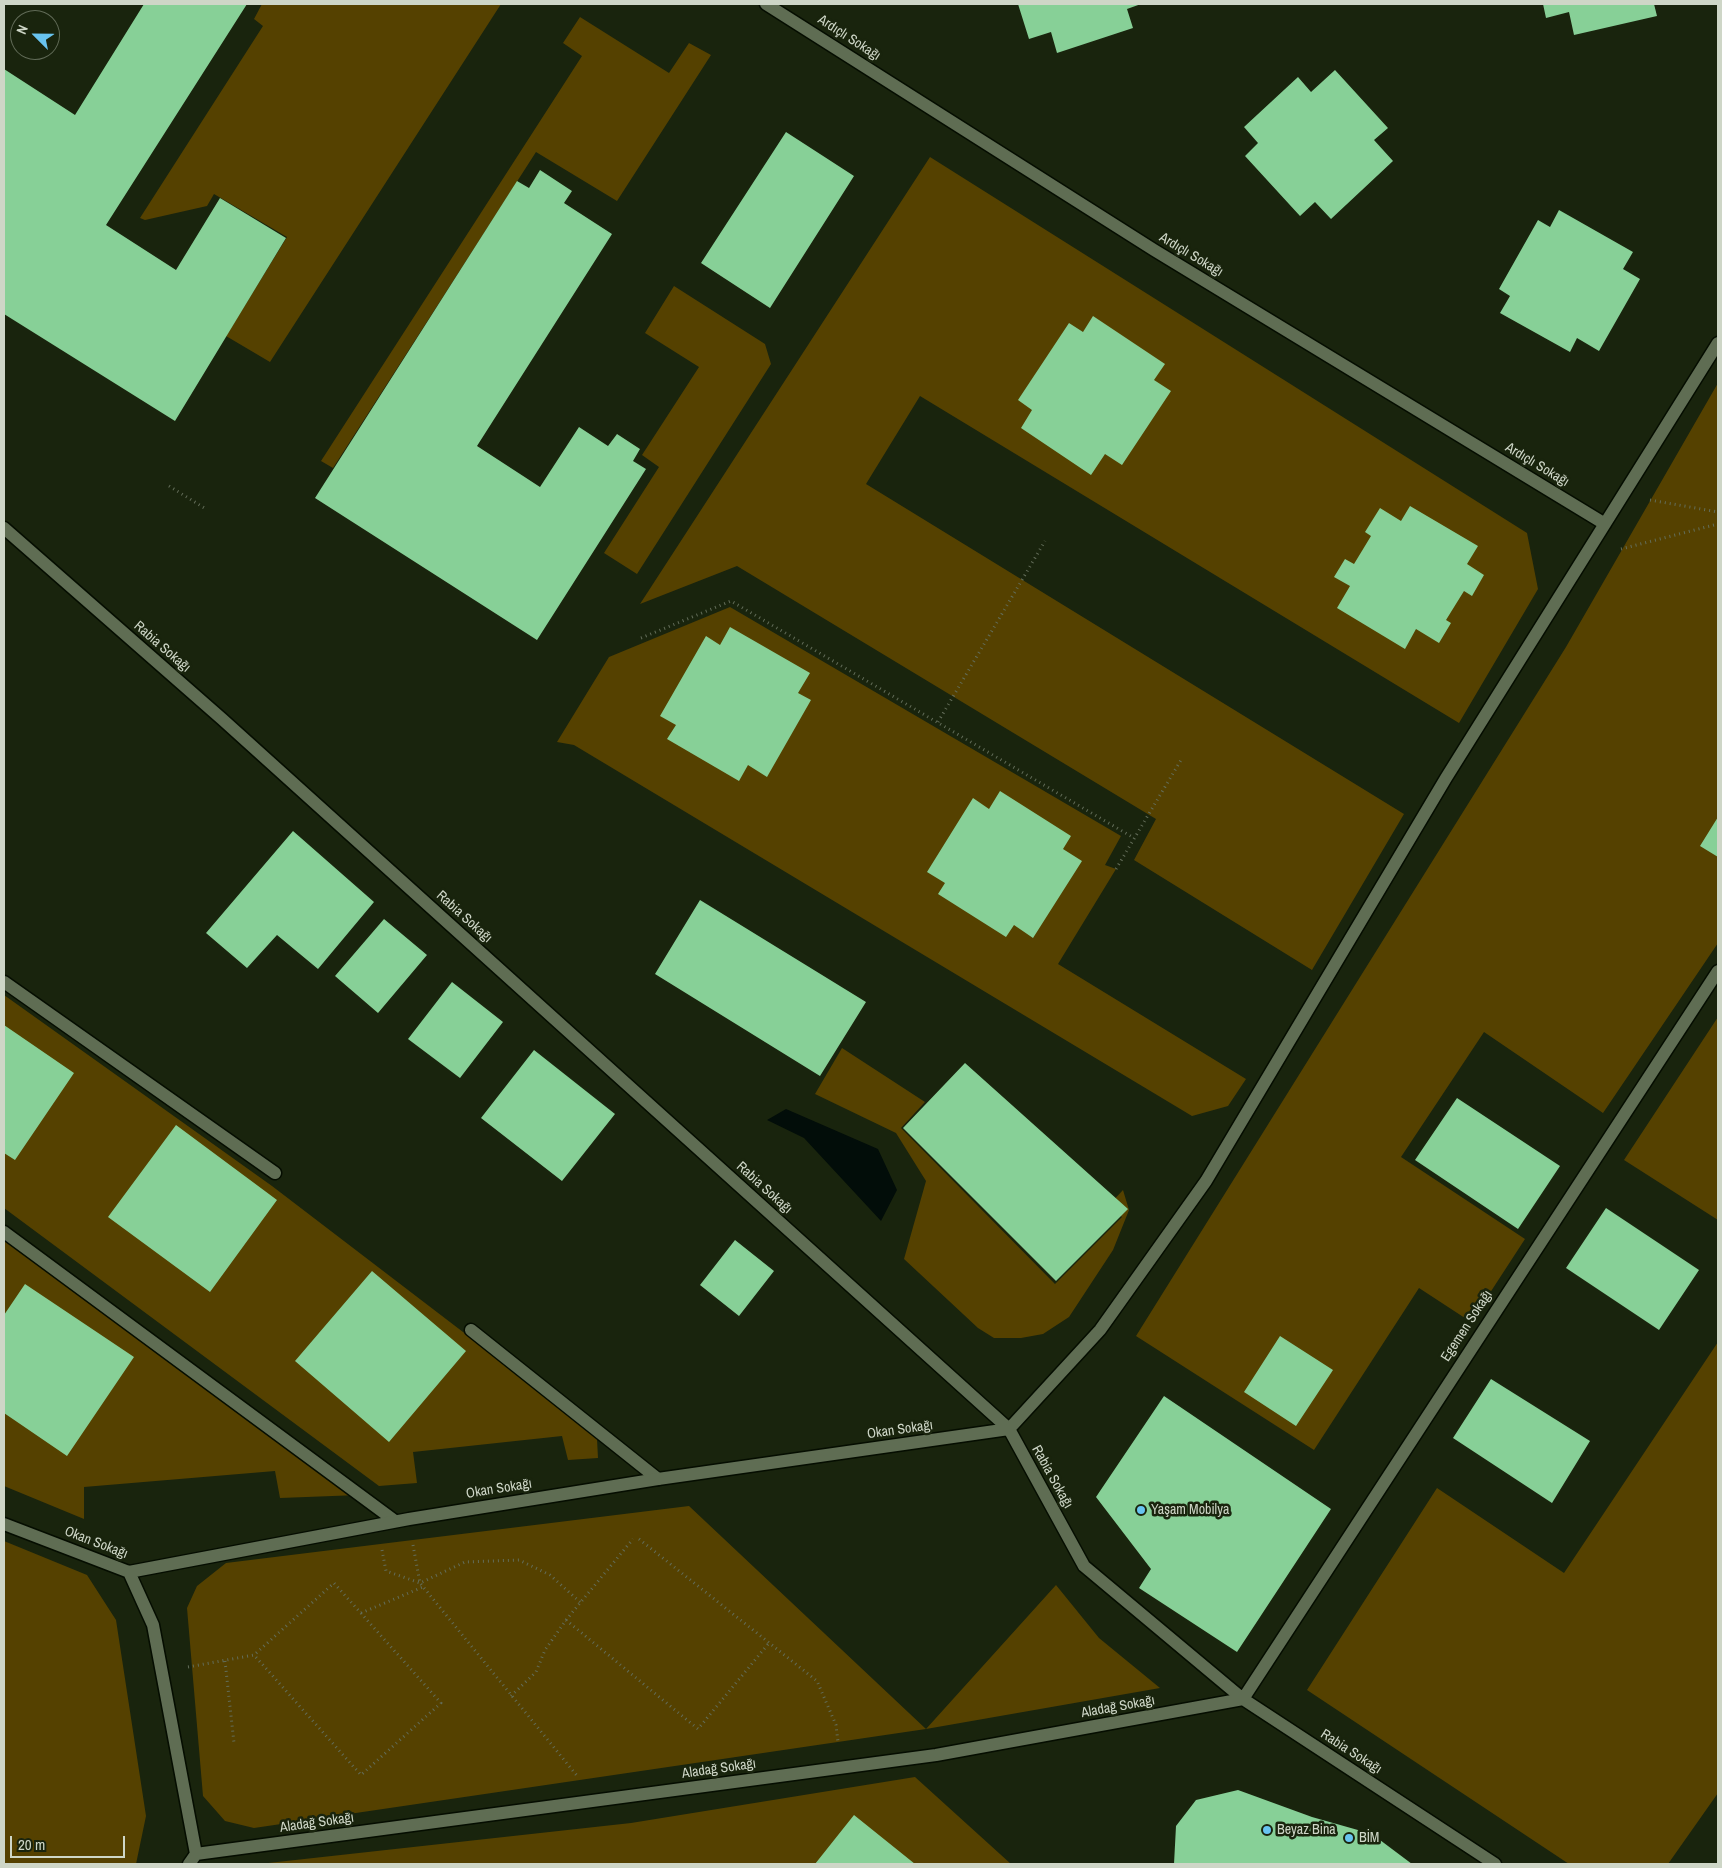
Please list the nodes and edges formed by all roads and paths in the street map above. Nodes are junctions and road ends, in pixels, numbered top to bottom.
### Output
1 (766, 4) edge
2 (1718, 343) edge
3 (169, 486) dead end
4 (1625, 492) junction
5 (206, 509) dead end
6 (1718, 512) edge
7 (1605, 524) junction
8 (1718, 524) edge
9 (4, 528) edge
10 (1045, 541) dead end
11 (1582, 560) junction
12 (641, 638) dead end
13 (938, 722) junction
14 (1180, 760) dead end
15 (1134, 838) junction
16 (1116, 869) dead end
17 (1718, 971) edge
18 (4, 982) edge
19 (275, 1173) dead end
20 (4, 1232) edge
21 (471, 1330) dead end
22 (1009, 1429) junction
23 (658, 1479) junction
24 (408, 1519) junction
25 (395, 1521) junction
26 (4, 1524) edge
27 (377, 1525) junction
28 (633, 1539) dead end
29 (639, 1539) dead end
30 (129, 1572) junction
31 (420, 1583) junction
32 (423, 1587) junction
33 (580, 1602) junction
34 (361, 1613) junction
35 (566, 1620) junction
36 (769, 1643) junction
37 (254, 1655) junction
38 (225, 1661) junction
39 (162, 1672) junction
40 (512, 1696) junction
41 (1243, 1699) junction
42 (234, 1743) dead end
43 (841, 1768) junction
44 (597, 1801) junction
45 (193, 1859) edge
46 (1495, 1864) edge

1 - 7 street, Ardıçlı Sokağı
2 - 4 street
3 - 5 path
4 - 6 path
4 - 7 street
7 - 11 street
8 - 11 path
9 - 22 street, Rabia Sokağı
10 - 13 path
11 - 22 street
12 - 13 path
13 - 15 path
14 - 15 path
15 - 16 path
17 - 41 street, Egemen Sokağı
18 - 19 street
20 - 25 street
21 - 23 street
22 - 23 street, Okan Sokağı
22 - 41 street, Rabia Sokağı
23 - 24 street, Okan Sokağı
24 - 25 street, Okan Sokağı
24 - 31 path
25 - 27 street, Okan Sokağı
26 - 30 street, Okan Sokağı
27 - 30 street, Okan Sokağı
27 - 31 path
28 - 33 path
29 - 36 path
30 - 39 street, Aladağ Sokağı
31 - 32 path
31 - 33 path
32 - 34 path
32 - 40 path
33 - 35 path
34 - 37 path
34 - 37 path
35 - 36 path
35 - 40 path
36 - 43 path
37 - 38 path
38 - 39 path
38 - 42 path
39 - 45 street, Aladağ Sokağı
40 - 44 path
41 - 43 street, Aladağ Sokağı
41 - 46 street, Rabia Sokağı
43 - 44 street, Aladağ Sokağı
44 - 45 street, Aladağ Sokağı

